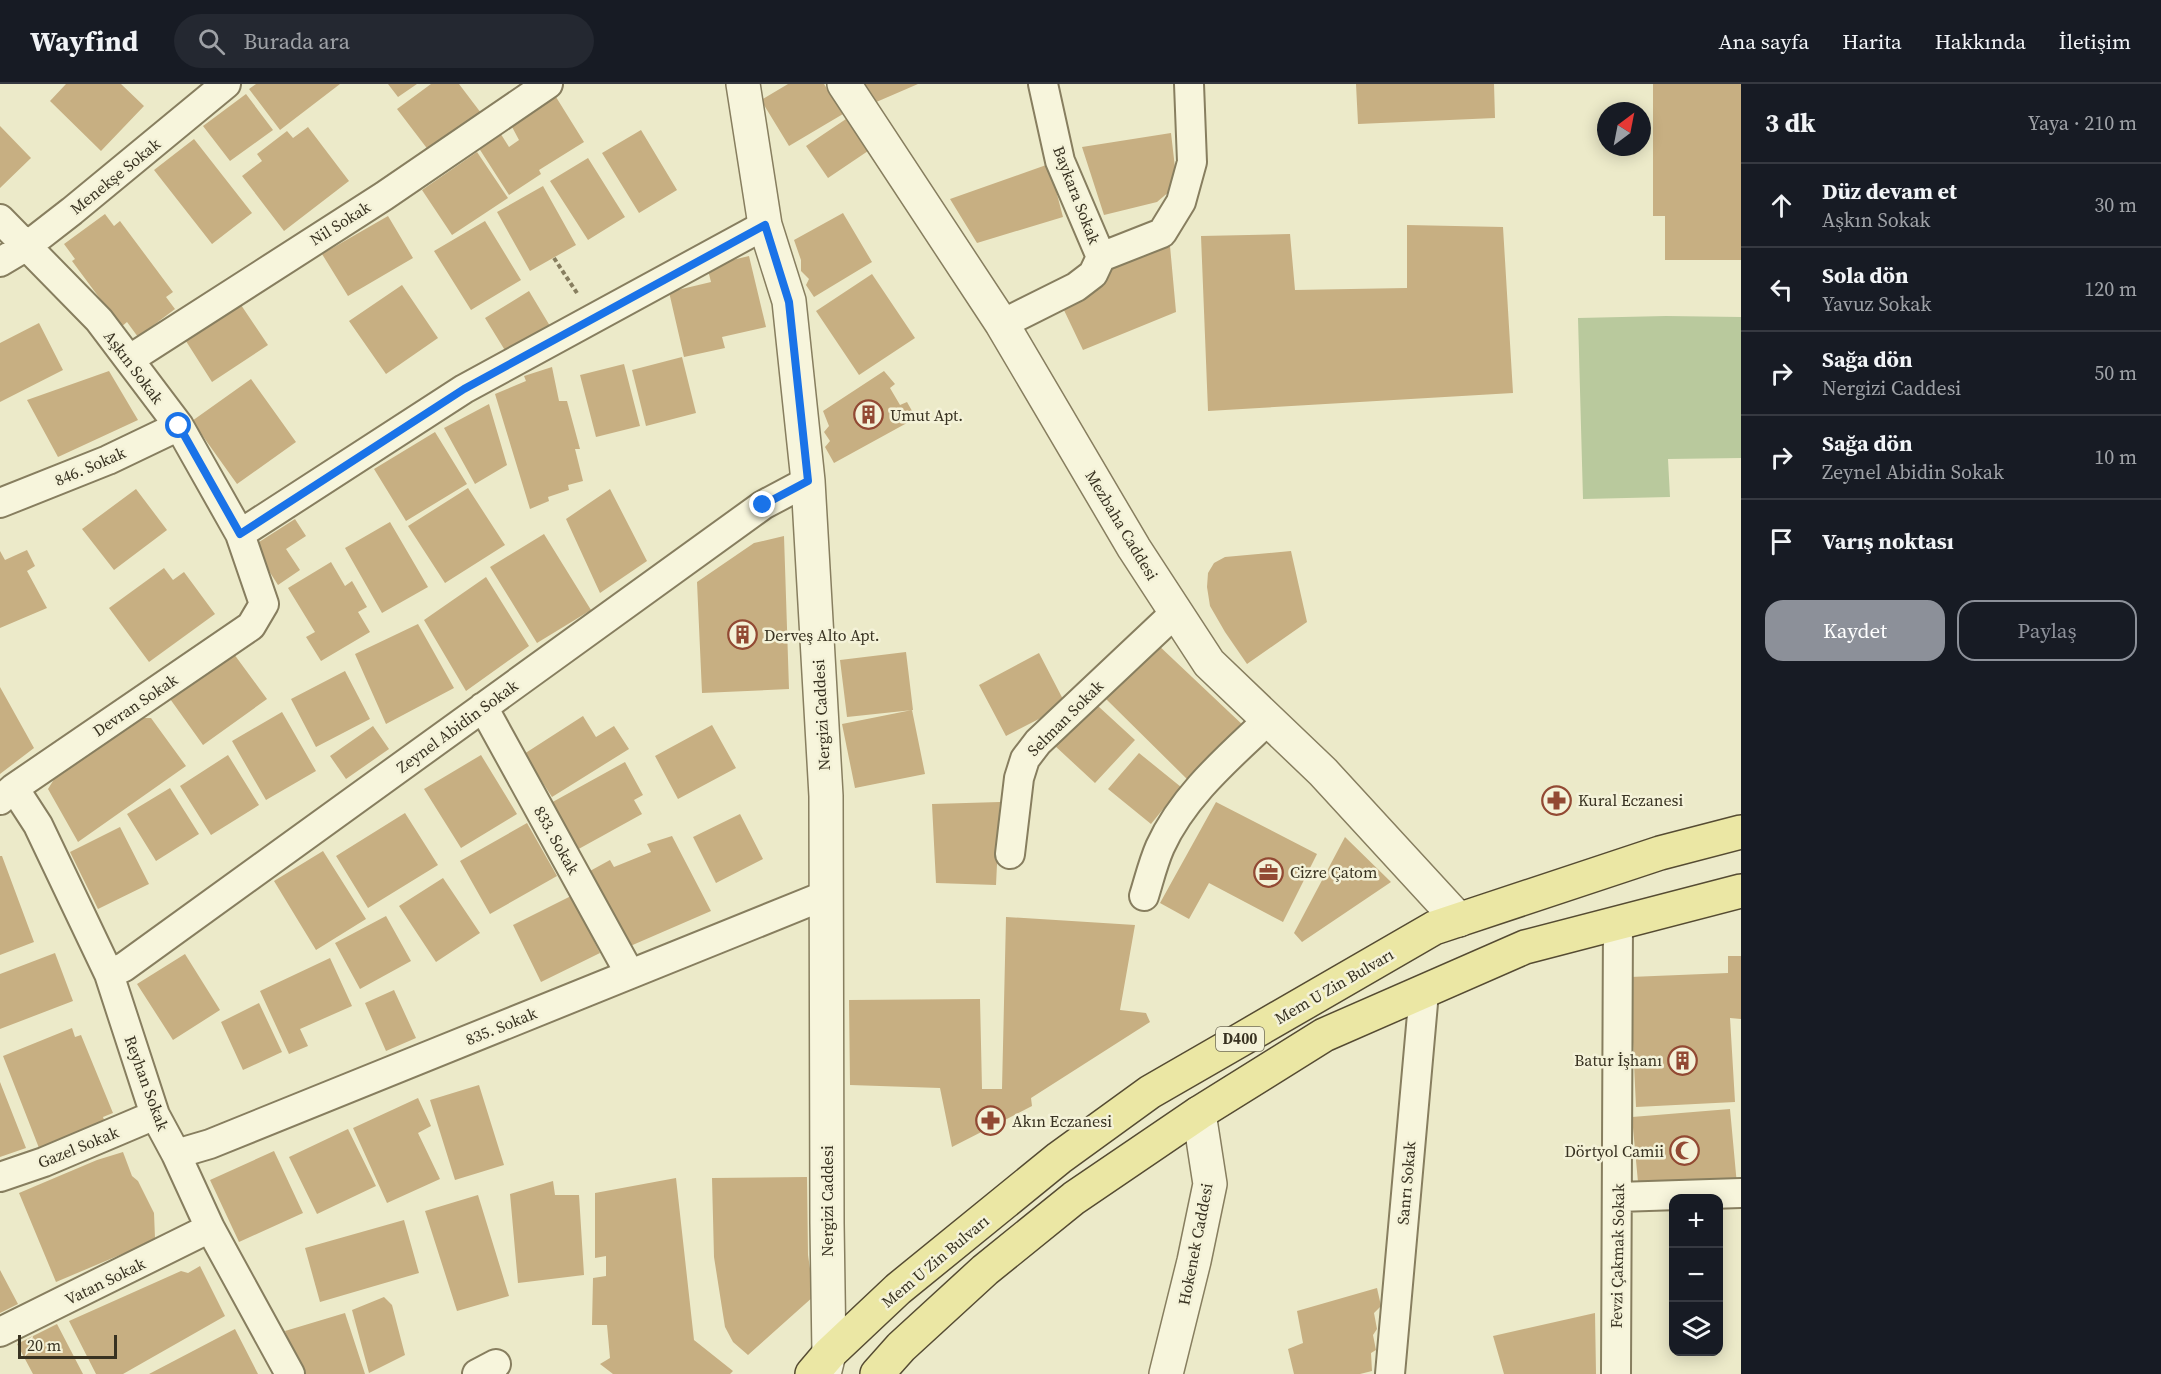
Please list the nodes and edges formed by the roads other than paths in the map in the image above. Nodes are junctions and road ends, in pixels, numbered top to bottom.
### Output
1 (226, 84) edge
2 (548, 84) edge
3 (743, 84) edge
4 (844, 84) edge
5 (1043, 84) edge
6 (1190, 84) edge
7 (0, 219) edge
8 (765, 225) junction
9 (27, 246) junction
10 (1101, 256) junction
11 (0, 262) edge
12 (1002, 324) junction
13 (130, 359) junction
14 (179, 426) junction
15 (808, 481) junction
16 (0, 503) edge
17 (240, 534) junction
18 (264, 604) joint
19 (1176, 612) junction
20 (483, 707) junction
21 (1268, 720) junction
22 (7, 794) edge
23 (1741, 832) edge
24 (1010, 854) dead end
25 (1740, 891) edge
26 (826, 895) junction
27 (1144, 896) dead end
28 (1459, 920) junction
29 (1618, 922) junction
30 (109, 974) junction
31 (630, 974) junction
32 (1424, 992) junction
33 (1199, 1113) junction
34 (155, 1115) junction
35 (176, 1154) junction
36 (0, 1177) edge
37 (1741, 1193) edge
38 (1618, 1197) junction
39 (210, 1228) junction
40 (0, 1332) edge
41 (822, 1367) edge
42 (290, 1374) edge
43 (877, 1374) edge
44 (1166, 1374) edge
45 (1390, 1374) edge
46 (1616, 1374) edge

1 - 9 street, Menekşe Sokak
2 - 13 street, Nil Sokak
3 - 8 street, Nergizi Caddesi
4 - 12 street, Mezbaha Caddesi
5 - 10 street, Baykara Sokak
6 - 10 street
7 - 9 street, Aşkın Sokak
8 - 15 street, Nergizi Caddesi
8 - 17 street
9 - 11 street, Menekşe Sokak
9 - 13 street, Aşkın Sokak
10 - 12 street, Baykara Sokak
12 - 19 street, Mezbaha Caddesi
13 - 14 street, Aşkın Sokak
14 - 16 street, 846. Sokak
14 - 17 street, Aşkın Sokak
15 - 20 street, Zeynel Abidin Sokak
15 - 26 street, Nergizi Caddesi
17 - 18 street, Aşkın Sokak
18 - 22 street, Devran Sokak
19 - 21 street, Mezbaha Caddesi
19 - 24 street, Selman Sokak
20 - 30 street, Zeynel Abidin Sokak
20 - 31 street, 833. Sokak
21 - 27 street
21 - 28 street, Mezbaha Caddesi
22 - 30 street, Reyhan Sokak
23 - 28 main road, Mem U Zin Bulvarı / D400
25 - 29 main road, D400
26 - 31 street, 835. Sokak
26 - 41 street, Nergizi Caddesi
28 - 41 main road, Mem U Zin Bulvarı / D400
29 - 32 main road, D400
29 - 38 street, Fevzi Çakmak Sokak
30 - 34 street, Reyhan Sokak
31 - 35 street, 835. Sokak
32 - 33 main road, D400
32 - 45 street, Sanrı Sokak
33 - 43 main road, D400
33 - 44 street, Hokenek Caddesi
34 - 35 street, Reyhan Sokak
34 - 36 street, Gazel Sokak
35 - 39 street, Reyhan Sokak
37 - 38 street
38 - 46 street, Fevzi Çakmak Sokak
39 - 40 street, Vatan Sokak
39 - 42 street, Reyhan Sokak

